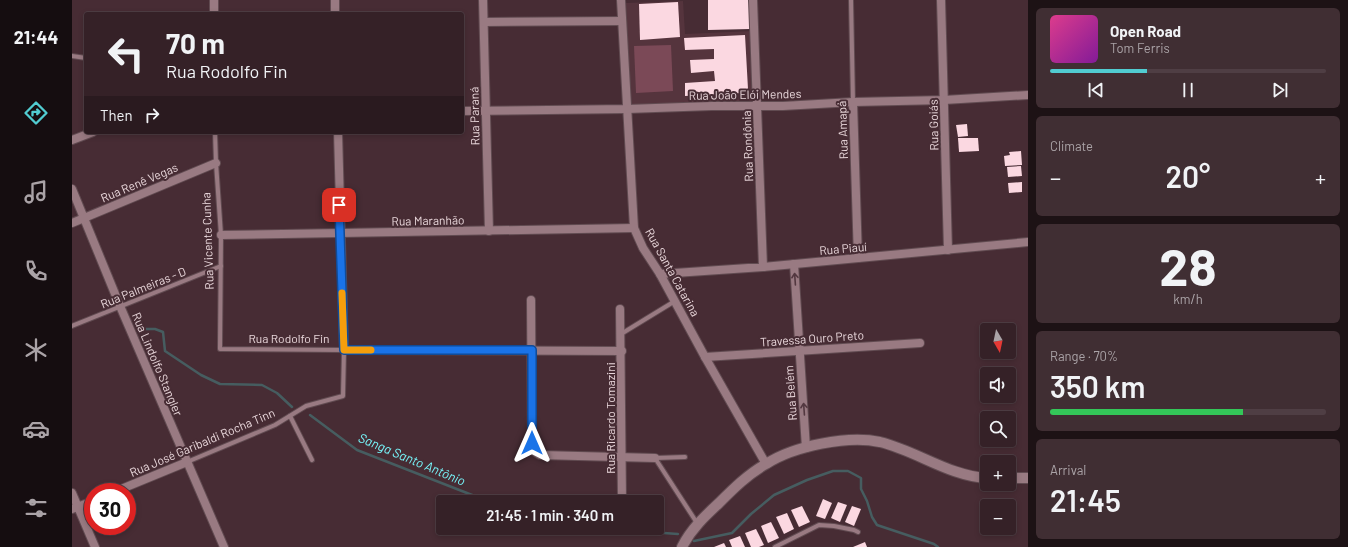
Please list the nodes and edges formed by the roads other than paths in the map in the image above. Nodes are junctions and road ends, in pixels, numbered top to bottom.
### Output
1 (214, 0) edge
2 (335, 0) edge
3 (483, 0) edge
4 (621, 0) edge
5 (753, 0) edge
6 (851, 0) edge
7 (941, 0) edge
8 (214, 12) edge
9 (335, 12) edge
10 (622, 21) junction
11 (484, 22) junction
12 (72, 56) edge
13 (84, 58) edge
14 (1028, 95) edge
15 (944, 100) junction
16 (853, 102) junction
17 (757, 106) junction
18 (627, 109) junction
19 (464, 111) edge
20 (486, 111) junction
21 (88, 134) edge
22 (215, 134) edge
23 (338, 134) edge
24 (72, 140) edge
25 (216, 163) junction
26 (72, 189) edge
27 (84, 218) junction
28 (72, 223) edge
29 (634, 228) junction
30 (489, 231) junction
31 (340, 234) junction
32 (221, 236) junction
33 (1028, 242) edge
34 (948, 250) junction
35 (858, 258) junction
36 (794, 264) junction
37 (221, 266) junction
38 (763, 267) junction
39 (660, 274) junction
40 (531, 300) dead end
41 (675, 300) junction
42 (120, 306) junction
43 (620, 309) dead end
44 (72, 326) edge
45 (621, 334) junction
46 (920, 343) dead end
47 (220, 349) joint
48 (344, 350) junction
49 (532, 350) junction
50 (622, 351) junction
51 (800, 351) junction
52 (705, 357) junction
53 (290, 416) junction
54 (806, 448) junction
55 (621, 456) junction
56 (684, 457) dead end
57 (655, 458) junction
58 (312, 460) dead end
59 (187, 462) junction
60 (766, 464) junction
61 (980, 478) edge
62 (1016, 478) edge
63 (1028, 478) edge
64 (136, 483) edge
65 (72, 493) edge
66 (622, 495) edge
67 (75, 508) edge
68 (697, 524) junction
69 (858, 532) dead end
70 (95, 547) edge
71 (224, 547) edge
72 (682, 547) edge
73 (775, 547) edge

1 - 8 street
2 - 9 street
3 - 11 street, Rua Paraná
4 - 10 street, Rua Santa Catarina
5 - 17 street, Rua Rondônia
6 - 16 lane, Rua Amapá
7 - 15 street, Rua Goiás
10 - 11 street
10 - 18 street, Rua Santa Catarina
11 - 20 street, Rua Paraná
12 - 13 lane
14 - 15 street, Rua João Elói Mendes
15 - 16 street, Rua João Elói Mendes
15 - 34 street, Rua Goiás
16 - 17 street, Rua João Elói Mendes
16 - 35 street, Rua Amapá
17 - 18 street, Rua João Elói Mendes
17 - 38 street, Rua Rondônia
18 - 20 street, Rua João Elói Mendes
18 - 29 street, Rua Santa Catarina
19 - 20 street, Rua João Elói Mendes
20 - 30 street, Rua Paraná
21 - 24 street
22 - 25 lane, Rua Vicente Cunha
23 - 31 street
25 - 27 street, Rua Renê Vegas
25 - 32 lane, Rua Vicente Cunha
26 - 27 street, Rua Lindolfo Stangler
27 - 28 street, Rua Renê Vegas
27 - 42 street, Rua Lindolfo Stangler
29 - 30 street, Rua Maranhão
29 - 39 street, Rua Santa Catarina
30 - 31 street, Rua Maranhão
31 - 32 street, Rua Maranhão
31 - 48 street
32 - 37 lane, Rua Vicente Cunha
33 - 34 street, Rua Piauí
34 - 35 street, Rua Piauí
35 - 36 street, Rua Piauí
36 - 38 street, Rua Piauí
51 -> 36 street, Rua Belém
37 - 42 lane, Rua Palmeiras - D
37 - 47 lane, Rua Vicente Cunha
38 - 39 street, Rua Piauí
39 - 41 street, Rua Santa Catarina
40 - 49 street
41 - 45 lane
41 - 52 street, Rua Santa Catarina
42 - 44 lane, Rua Palmeiras - D
42 - 59 street, Rua Lindolfo Stangler
43 - 45 street, Rua Ricardo Tomazini
45 - 50 street, Rua Ricardo Tomazini
46 - 51 street, Travessa Ouro Preto
47 - 48 lane, Rua Rodolfo Fin
48 - 49 street, Rua Rodolfo Fin
48 - 53 lane, Rua José Garibaldi Rocha Tinn
49 - 50 street, Rua Rodolfo Fin
49 - 55 street
50 - 55 street, Rua Ricardo Tomazini
51 - 52 street, Travessa Ouro Preto
54 -> 51 street, Rua Belém
52 - 60 street, Rua Santa Catarina
53 - 58 lane
53 - 59 lane, Rua José Garibaldi Rocha Tinn
54 - 60 street
54 - 61 street
55 - 57 street
55 - 66 street, Rua Ricardo Tomazini
56 - 57 lane
57 - 68 lane
59 - 64 street, Rua José Garibaldi Rocha Tinn
59 - 71 street, Rua Lindolfo Stangler
60 - 68 street
62 - 63 street
65 - 67 street
67 - 70 street
68 - 72 street
69 - 73 lane

